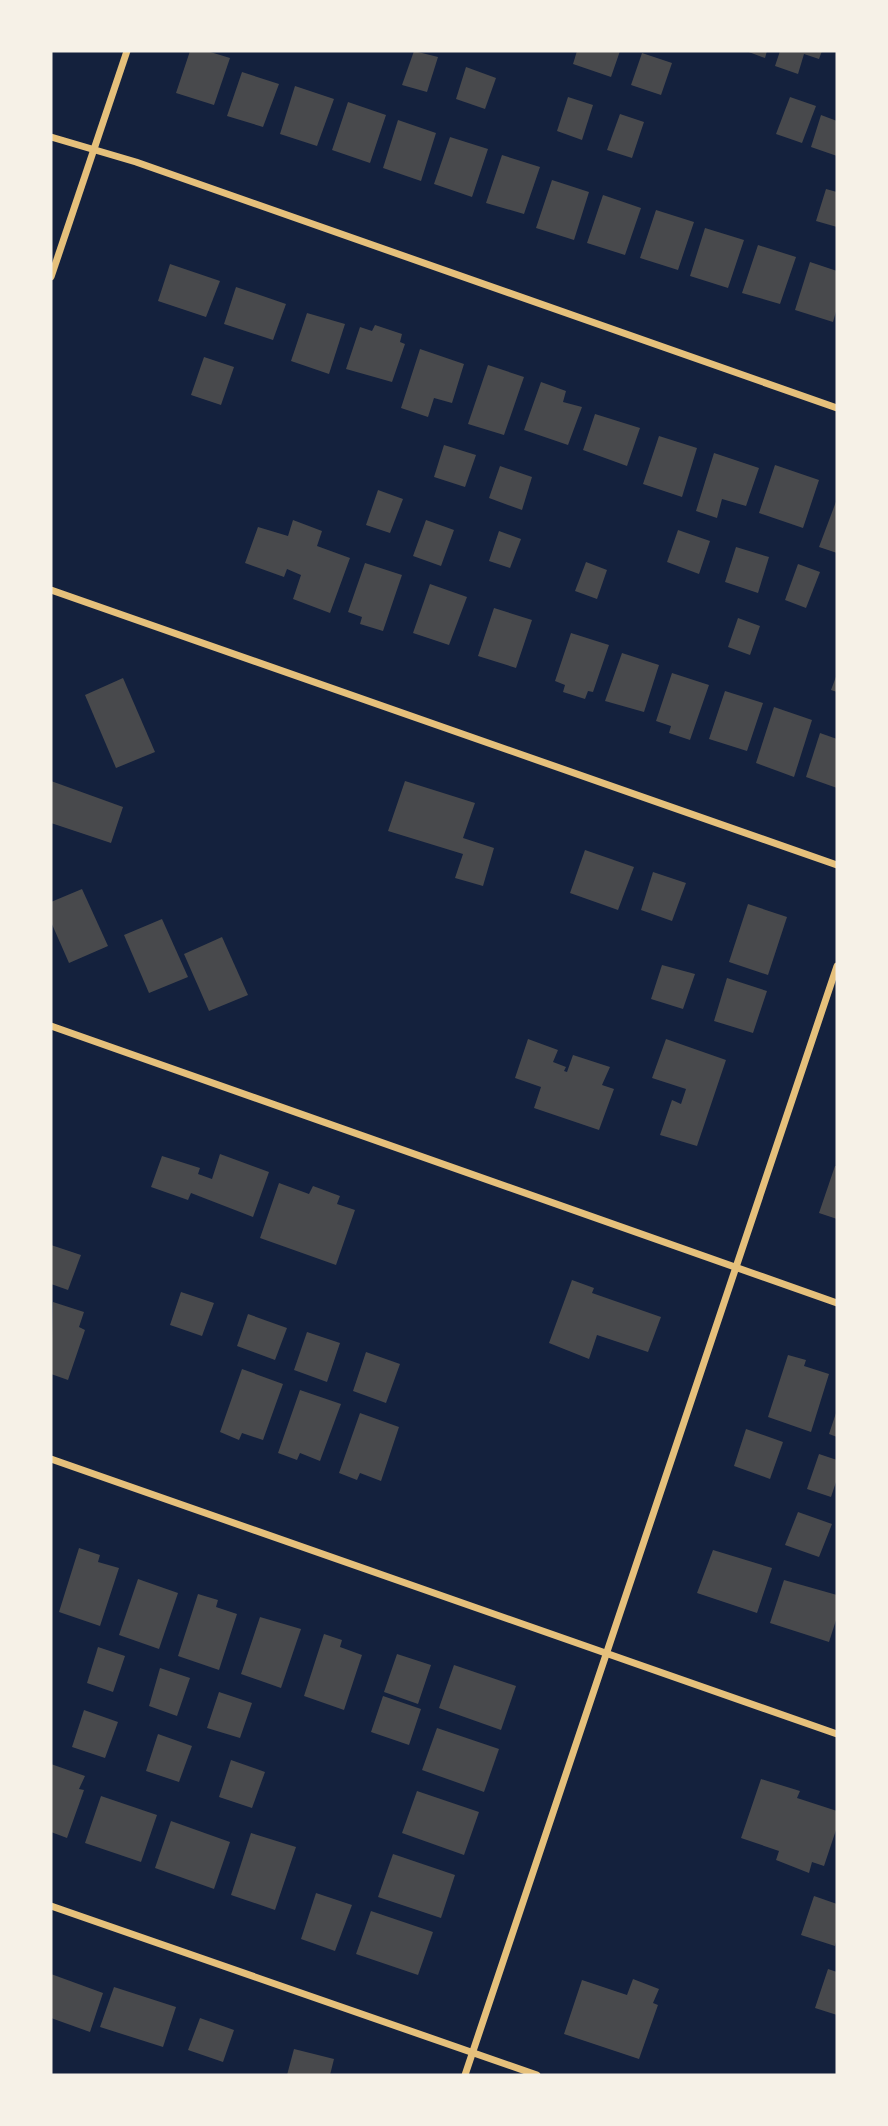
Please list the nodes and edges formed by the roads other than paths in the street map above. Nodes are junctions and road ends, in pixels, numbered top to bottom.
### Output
1 (127, 51) edge
2 (51, 137) edge
3 (94, 150) junction
4 (51, 277) edge
5 (837, 408) edge
6 (51, 590) edge
7 (837, 865) edge
8 (837, 966) edge
9 (51, 1026) edge
10 (737, 1268) junction
11 (837, 1303) edge
12 (51, 1459) edge
13 (606, 1654) junction
14 (837, 1734) edge
15 (51, 1906) edge
16 (473, 2051) junction
17 (465, 2075) edge
18 (537, 2075) edge

1 - 3 street
2 - 3 street
3 - 4 street
3 - 5 street
6 - 7 street
8 - 10 street
9 - 10 street
10 - 11 street
10 - 13 street
12 - 13 street
13 - 14 street
13 - 16 street
15 - 16 street
16 - 17 street
16 - 18 street

